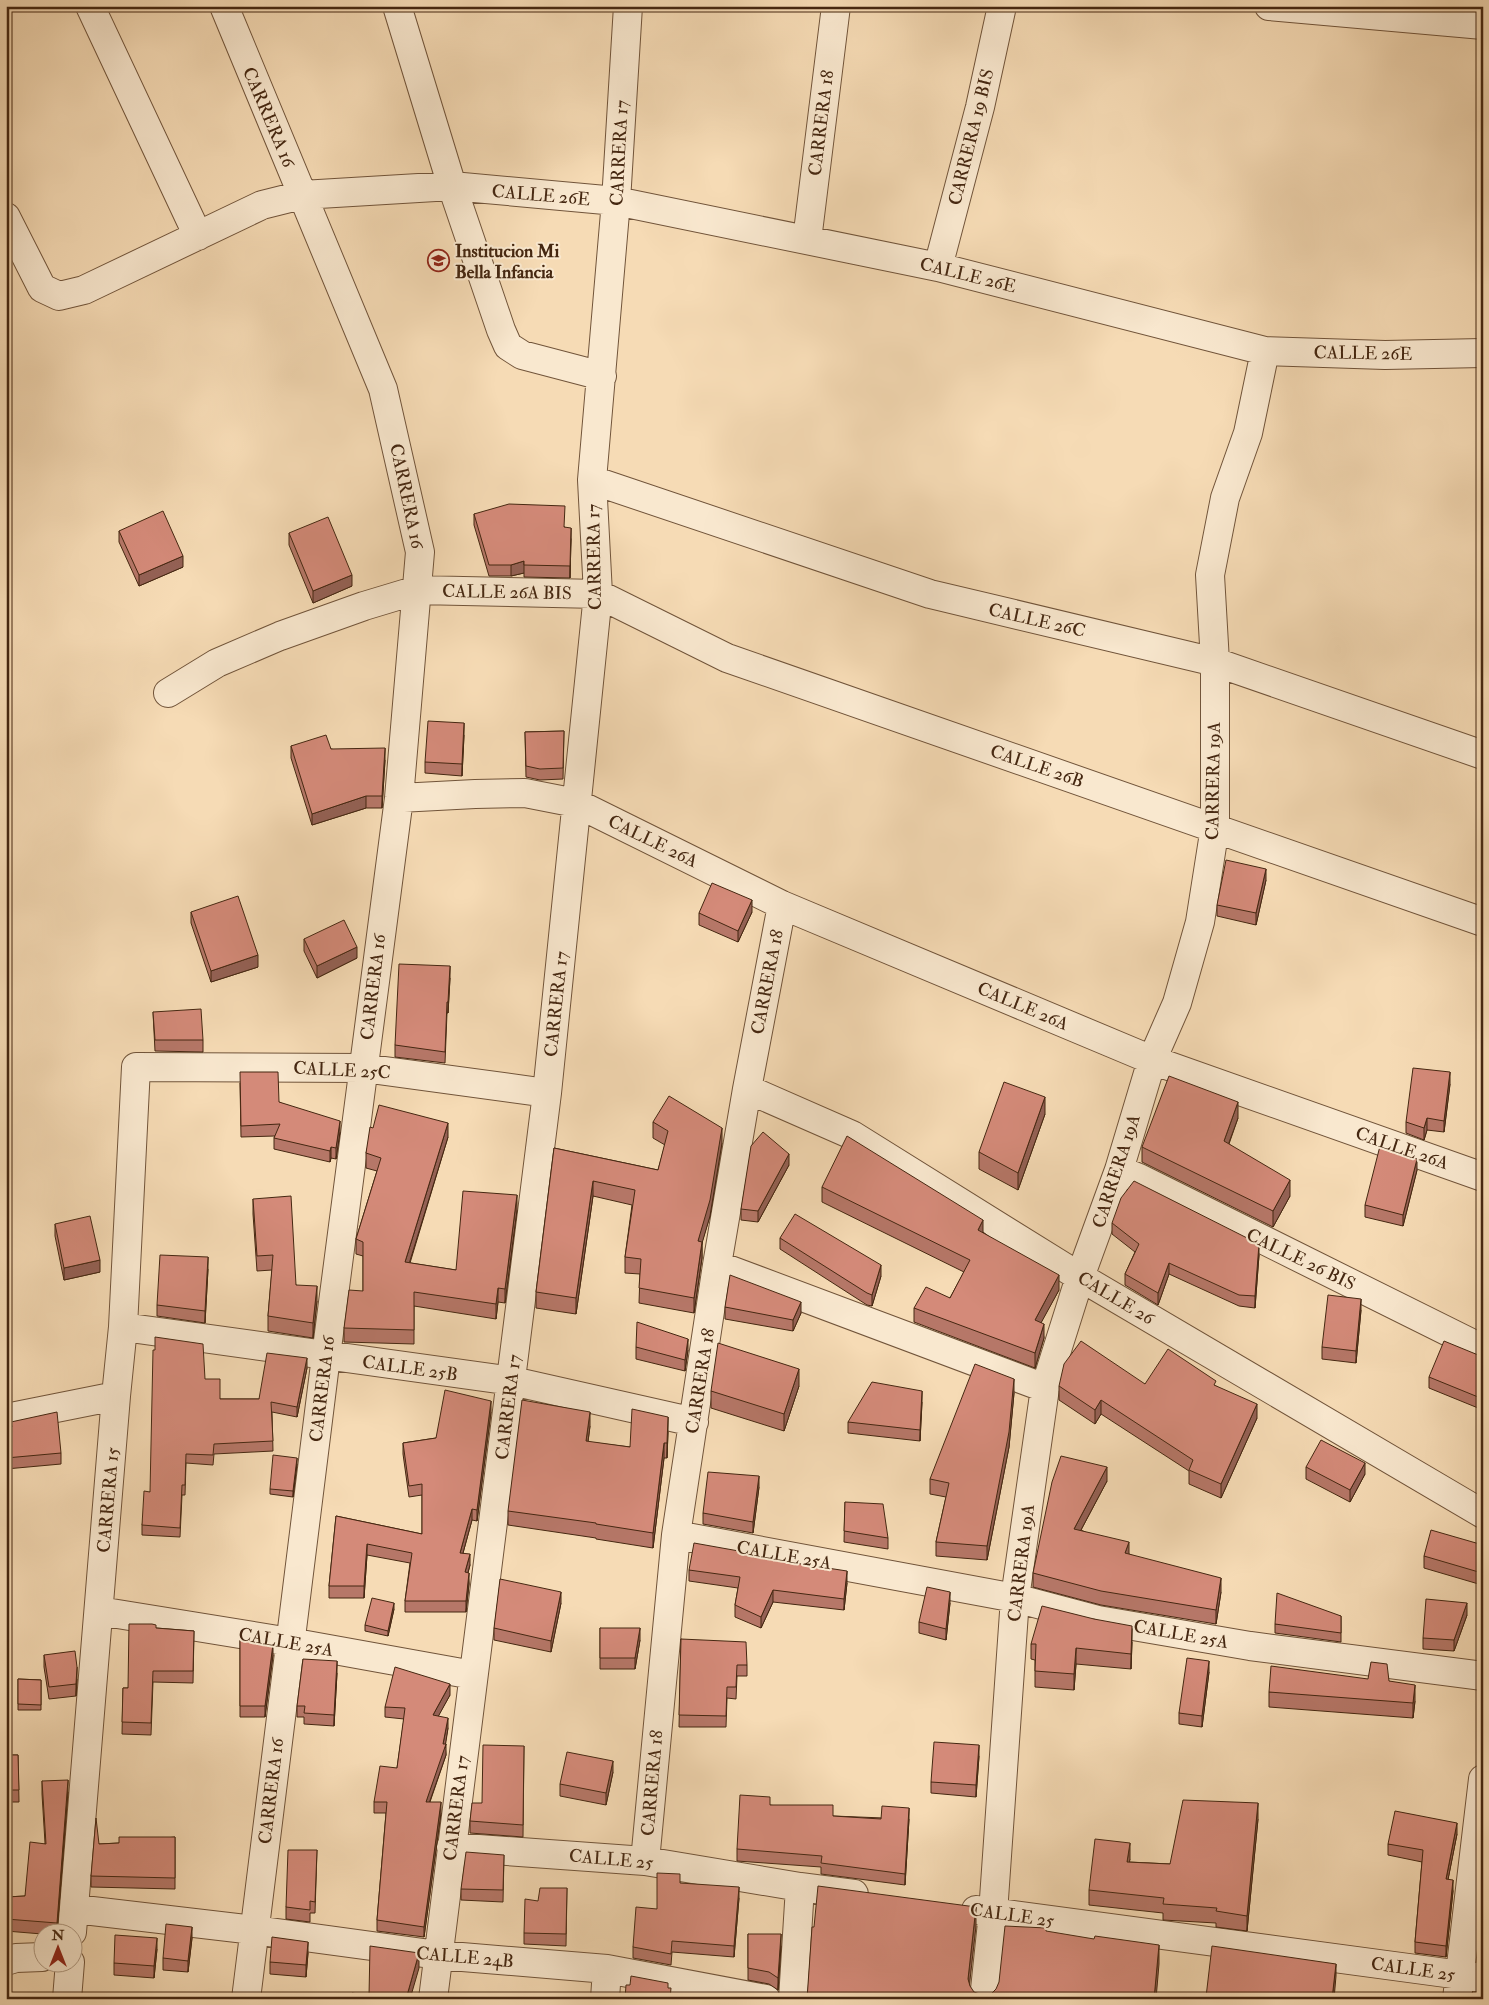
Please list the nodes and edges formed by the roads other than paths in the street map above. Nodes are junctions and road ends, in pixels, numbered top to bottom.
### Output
1 (90, 6) edge
2 (224, 6) edge
3 (397, 6) edge
4 (628, 6) edge
5 (836, 6) edge
6 (1002, 6) edge
7 (1269, 6) edge
8 (1301, 8) edge
9 (1483, 25) edge
10 (452, 186) junction
11 (302, 194) junction
12 (616, 202) junction
13 (6, 217) edge
14 (198, 236) junction
15 (807, 240) junction
16 (938, 267) junction
17 (1265, 351) junction
18 (1483, 353) edge
19 (602, 376) junction
20 (592, 480) junction
21 (417, 590) junction
22 (598, 594) junction
23 (1215, 662) junction
24 (168, 693) dead end
25 (1483, 755) edge
26 (398, 798) junction
27 (576, 803) junction
28 (1215, 827) junction
29 (782, 905) junction
30 (1483, 922) edge
31 (1152, 1060) junction
32 (136, 1067) joint
33 (363, 1068) junction
34 (747, 1089) junction
35 (547, 1093) junction
36 (1119, 1170) junction
37 (1483, 1177) edge
38 (717, 1265) junction
39 (1080, 1277) junction
40 (123, 1327) junction
41 (1483, 1349) edge
42 (326, 1356) junction
43 (512, 1381) junction
44 (1045, 1388) junction
45 (116, 1396) junction
46 (6, 1418) edge
47 (694, 1422) junction
48 (1483, 1514) edge
49 (676, 1535) junction
50 (1015, 1598) junction
51 (99, 1610) junction
52 (290, 1642) junction
53 (473, 1675) junction
54 (1483, 1676) edge
55 (1483, 1780) edge
56 (451, 1847) junction
57 (645, 1861) junction
58 (800, 1887) junction
59 (877, 1897) edge
60 (954, 1908) edge
61 (993, 1913) junction
62 (74, 1921) edge
63 (254, 1930) junction
64 (438, 1955) junction
65 (32, 1958) edge
66 (6, 1961) edge
67 (607, 1969) junction
68 (69, 1972) edge
69 (1467, 1984) edge
70 (67, 1999) edge
71 (246, 1999) edge
72 (433, 1999) edge
73 (605, 1999) edge
74 (766, 1999) edge
75 (793, 1999) edge
76 (984, 1999) edge

1 - 14 street
2 - 11 street, CARRERA 16
3 - 10 street
4 - 12 street, CARRERA 17
5 - 15 street, CARRERA 18
6 - 16 street, CARRERA 19 BIS
7 - 8 street
8 - 9 street
10 - 11 street, CALLE 26E
10 - 12 street, CALLE 26E
10 - 19 street
11 - 14 street, CALLE 26E
11 - 21 street, CARRERA 16
12 - 15 street, CALLE 26E
12 - 19 street, CARRERA 17
13 - 14 street, CALLE 26E
15 - 16 street, CALLE 26E
16 - 17 street, CALLE 26E
17 - 18 street, CALLE 26E
17 - 23 street, CARRERA 19A
19 - 20 street, CARRERA 17
20 - 22 street, CARRERA 17
20 - 23 street, CALLE 26C
21 - 22 street, CALLE 26A BIS
21 - 24 street, CALLE 26A BIS
21 - 26 street, CARRERA 16
22 - 27 street, CARRERA 17
22 - 28 street, CALLE 26B
23 - 25 street, CALLE 26C
23 - 28 street, CARRERA 19A
26 - 27 street, CALLE 26A
26 - 33 street, CARRERA 16
27 - 29 street, CALLE 26A
27 - 35 street, CARRERA 17
28 - 30 street, CALLE 26B
28 - 31 street, CARRERA 19A
29 - 31 street, CALLE 26A
29 - 34 street, CARRERA 18
31 - 36 street, CARRERA 19A
31 - 37 street, CALLE 26A
32 - 33 street, CALLE 25C
32 - 40 street, CARRERA 15
33 - 35 street, CALLE 25C
33 - 42 street, CARRERA 16
34 - 38 street, CARRERA 18
34 - 39 street, CALLE 26
35 - 43 street, CARRERA 17
36 - 39 street, CARRERA 19A
36 - 41 street, CALLE 26 BIS
38 - 44 street
38 - 47 street, CARRERA 18
39 - 44 street, CARRERA 19A
39 - 48 street, CALLE 26
40 - 42 street, CALLE 25B
40 - 45 street, CARRERA 15
42 - 43 street, CALLE 25B
42 - 52 street, CARRERA 16
43 - 47 street, CALLE 25B
43 - 53 street, CARRERA 17
44 - 50 street, CARRERA 19A
45 - 46 street
45 - 51 street, CARRERA 15
47 - 49 street, CARRERA 18
49 - 50 street, CALLE 25A
49 - 57 street, CARRERA 18
50 - 54 street, CALLE 25A
50 - 61 street, CARRERA 19A
51 - 52 street, CALLE 25A
51 - 62 street, CARRERA 15
52 - 53 street, CALLE 25A
52 - 63 street, CARRERA 16
53 - 56 street, CARRERA 17
55 - 69 street
56 - 57 street, CALLE 25
56 - 64 street, CARRERA 17
57 - 58 street, CALLE 25
58 - 59 street, CALLE 25
58 - 75 street
60 - 61 street, CALLE 25
61 - 69 street, CALLE 25
61 - 76 street, CARRERA 19A
62 - 63 street, CALLE 24B
63 - 64 street, CALLE 24B
63 - 71 street, CARRERA 16
64 - 67 street, CALLE 24B
64 - 72 street, CARRERA 17
65 - 66 street
67 - 73 street
67 - 74 street, CALLE 24B
68 - 70 street

